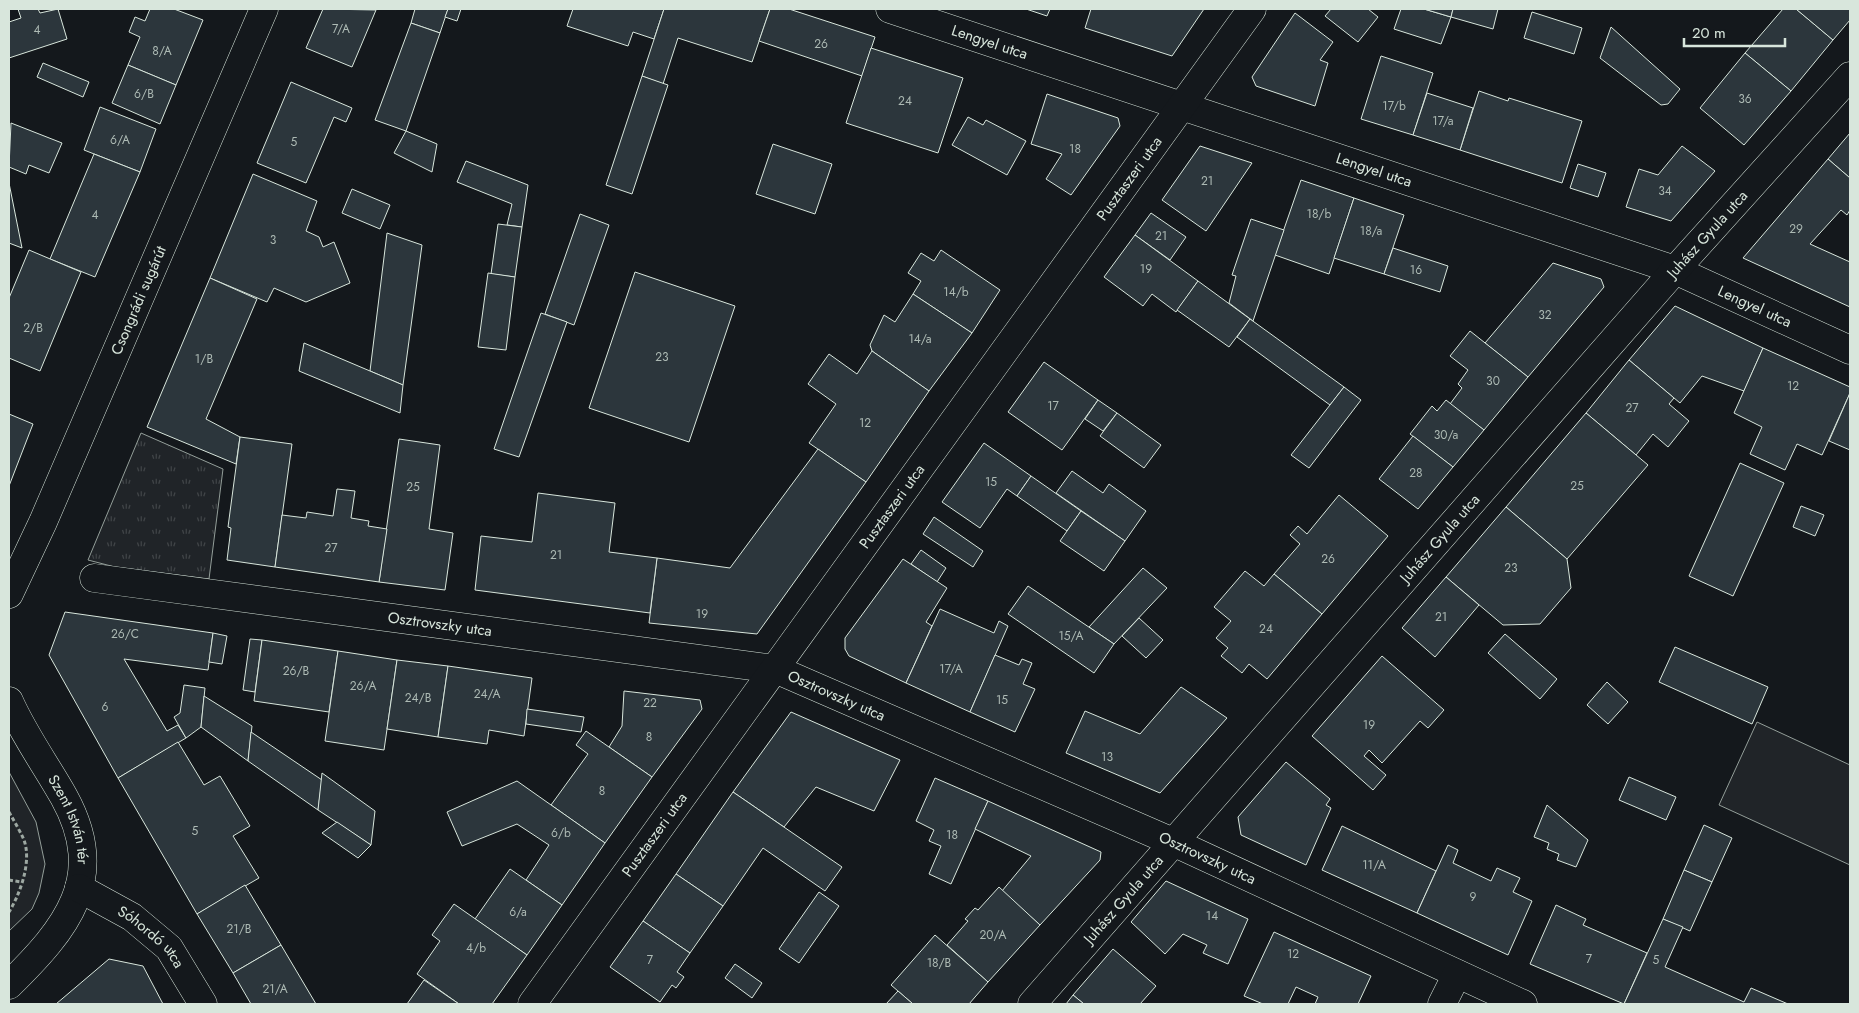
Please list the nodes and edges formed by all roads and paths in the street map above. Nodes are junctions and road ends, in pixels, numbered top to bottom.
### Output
1 (264, 9) edge
2 (890, 9) edge
3 (1252, 9) edge
4 (1850, 76) edge
5 (1183, 106) junction
6 (1675, 270) junction
7 (1850, 350) edge
8 (94, 578) dead end
9 (9, 591) edge
10 (775, 669) junction
11 (9, 701) edge
12 (9, 812) edge
13 (1173, 842) junction
14 (9, 880) edge
15 (22, 882) junction
16 (79, 888) junction
17 (9, 912) edge
18 (1458, 974) junction
19 (9, 985) edge
20 (203, 1004) edge
21 (532, 1004) edge
22 (1032, 1004) edge
23 (1442, 1004) edge
24 (1523, 1004) edge

1 - 9 street, Csongrádi sugárút
2 - 5 street, Lengyel utca
3 - 5 street, Pusztaszeri utca
4 - 6 street, Juhász Gyula utca
5 - 6 street, Lengyel utca
5 - 10 street, Pusztaszeri utca
6 - 7 street, Lengyel utca
6 - 13 street, Juhász Gyula utca
8 - 10 street, Osztrovszky utca
10 - 13 street, Osztrovszky utca
10 - 21 street, Pusztaszeri utca
11 - 16 street, Szent István tér
12 - 15 path
13 - 18 street, Osztrovszky utca
13 - 22 street, Juhász Gyula utca
14 - 15 path
15 - 17 path
16 - 19 street, Szent István tér
16 - 20 street, Sóhordó utca
18 - 23 street
18 - 24 street, Osztrovszky utca

